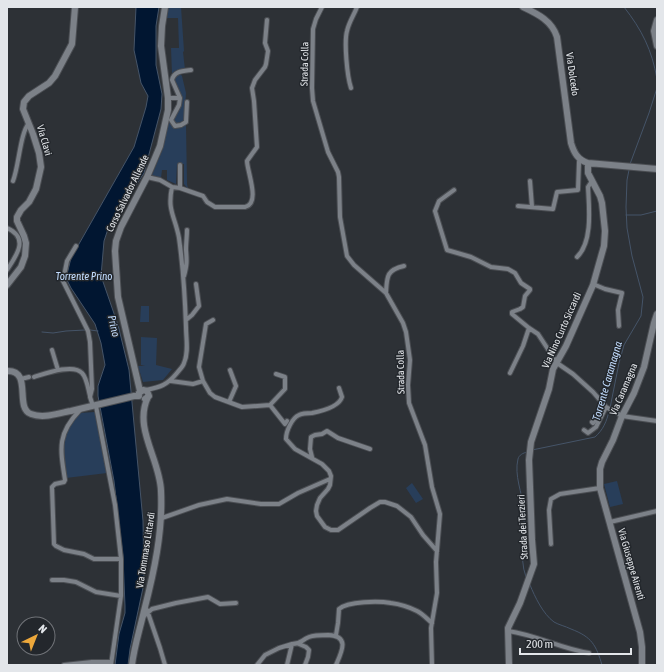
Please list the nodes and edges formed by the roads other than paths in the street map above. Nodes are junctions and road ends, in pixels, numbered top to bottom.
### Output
1 (75, 7) edge
2 (166, 7) edge
3 (322, 7) edge
4 (357, 7) edge
5 (523, 7) edge
6 (267, 20) dead end
7 (657, 20) edge
8 (657, 46) edge
9 (190, 70) dead end
10 (351, 88) dead end
11 (168, 98) junction
12 (180, 98) junction
13 (187, 102) dead end
14 (29, 122) junction
15 (580, 159) junction
16 (588, 163) junction
17 (180, 165) dead end
18 (657, 169) edge
19 (147, 177) junction
20 (13, 181) dead end
21 (530, 181) dead end
22 (592, 181) junction
23 (172, 187) junction
24 (180, 188) junction
25 (454, 190) dead end
26 (518, 206) dead end
27 (532, 207) junction
28 (7, 228) edge
29 (187, 230) dead end
30 (76, 246) dead end
31 (577, 257) dead end
32 (404, 266) dead end
33 (7, 270) edge
34 (184, 277) junction
35 (196, 284) dead end
36 (593, 284) junction
37 (7, 285) edge
38 (386, 293) junction
39 (657, 314) edge
40 (186, 320) junction
41 (212, 320) dead end
42 (619, 326) dead end
43 (528, 328) junction
44 (52, 350) dead end
45 (557, 363) junction
46 (58, 370) junction
47 (230, 370) dead end
48 (7, 371) edge
49 (510, 373) dead end
50 (276, 374) dead end
51 (21, 379) junction
52 (171, 381) junction
53 (203, 381) junction
54 (339, 388) dead end
55 (142, 393) junction
56 (90, 397) junction
57 (229, 402) junction
58 (144, 405) joint
59 (270, 405) junction
60 (95, 406) junction
61 (605, 406) junction
62 (81, 409) junction
63 (622, 416) junction
64 (287, 421) dead end
65 (657, 421) edge
66 (592, 422) dead end
67 (584, 430) dead end
68 (370, 449) dead end
69 (529, 455) joint
70 (312, 457) junction
71 (600, 469) joint
72 (330, 479) junction
73 (600, 488) junction
74 (657, 511) edge
75 (162, 518) junction
76 (610, 522) junction
77 (551, 544) dead end
78 (437, 551) junction
79 (121, 559) junction
80 (52, 580) dead end
81 (121, 596) junction
82 (236, 602) dead end
83 (145, 612) junction
84 (432, 623) junction
85 (508, 631) junction
86 (336, 635) junction
87 (292, 644) junction
88 (299, 644) junction
89 (590, 653) dead end
90 (111, 664) edge
91 (64, 665) edge
92 (132, 665) edge
93 (164, 665) edge
94 (257, 665) edge
95 (287, 665) edge
96 (305, 665) edge
97 (336, 665) edge
98 (432, 665) edge
99 (509, 665) edge
100 (642, 665) edge

1 - 14 main road, Via Clavi
2 - 11 main road, Corso Salvador Allende
3 - 38 street, Strada Colla
4 - 10 street
5 - 15 main road, Via Dolcedo
6 - 24 street
7 - 8 main road
9 - 12 street
11 - 12 street
11 - 19 main road, Corso Salvador Allende
12 - 13 street
14 - 20 street
14 - 37 main road, Via Clavi
15 - 16 main road
15 - 27 street, Via Dolcedo
16 - 18 main road
16 - 22 main road, Via Nino Curto Siccardi
17 - 24 street
19 - 23 street
19 - 55 main road, Corso Salvador Allende
21 - 27 street
22 - 31 street, Via Nino Curto Siccardi
22 - 36 main road, Via Nino Curto Siccardi
23 - 24 street
23 - 34 street
25 - 43 street
26 - 27 street, Via Dolcedo
28 - 33 street
29 - 34 street
30 - 56 street
32 - 38 street
34 - 40 street
35 - 40 street
36 - 42 street
36 - 45 main road, Via Nino Curto Siccardi
38 - 78 street, Strada Colla
39 - 63 main road, Via Caramagna
40 - 52 street
41 - 53 street
43 - 45 street
43 - 49 street
44 - 46 street
45 - 61 street
45 - 69 main road, Via Nino Curto Siccardi
46 - 51 street
46 - 56 street
47 - 57 street
48 - 51 main road
50 - 59 street
51 - 62 main road
52 - 53 street
52 - 55 street
53 - 57 street
54 - 70 street
55 - 58 main road, Corso Salvador Allende
55 - 60 main road
56 - 60 street
57 - 59 street
58 - 75 main road, Via Tommaso Littardi
59 - 64 street
60 - 62 main road
60 - 79 street
61 - 63 street
61 - 66 street
61 - 67 street
62 - 79 street
63 - 65 street
63 - 71 main road, Via Caramagna
68 - 70 street
69 - 85 main road, Strada dei Terzieri
70 - 72 street
71 - 73 main road, Via Giuseppe Airenti
72 - 75 street
72 - 78 street
73 - 76 main road, Via Giuseppe Airenti
73 - 77 street
74 - 76 street
75 - 83 main road, Via Tommaso Littardi
76 - 100 main road, Via Giuseppe Airenti
78 - 84 street, Strada Colla
79 - 81 street
80 - 81 street
81 - 90 street
82 - 83 street
83 - 92 main road, Via Tommaso Littardi
83 - 93 street
84 - 86 street
84 - 98 street, Strada Colla
85 - 89 street
85 - 99 main road, Strada dei Terzieri
86 - 88 street
86 - 97 street
87 - 88 street
87 - 94 street
87 - 95 street
88 - 96 street
90 - 91 street

